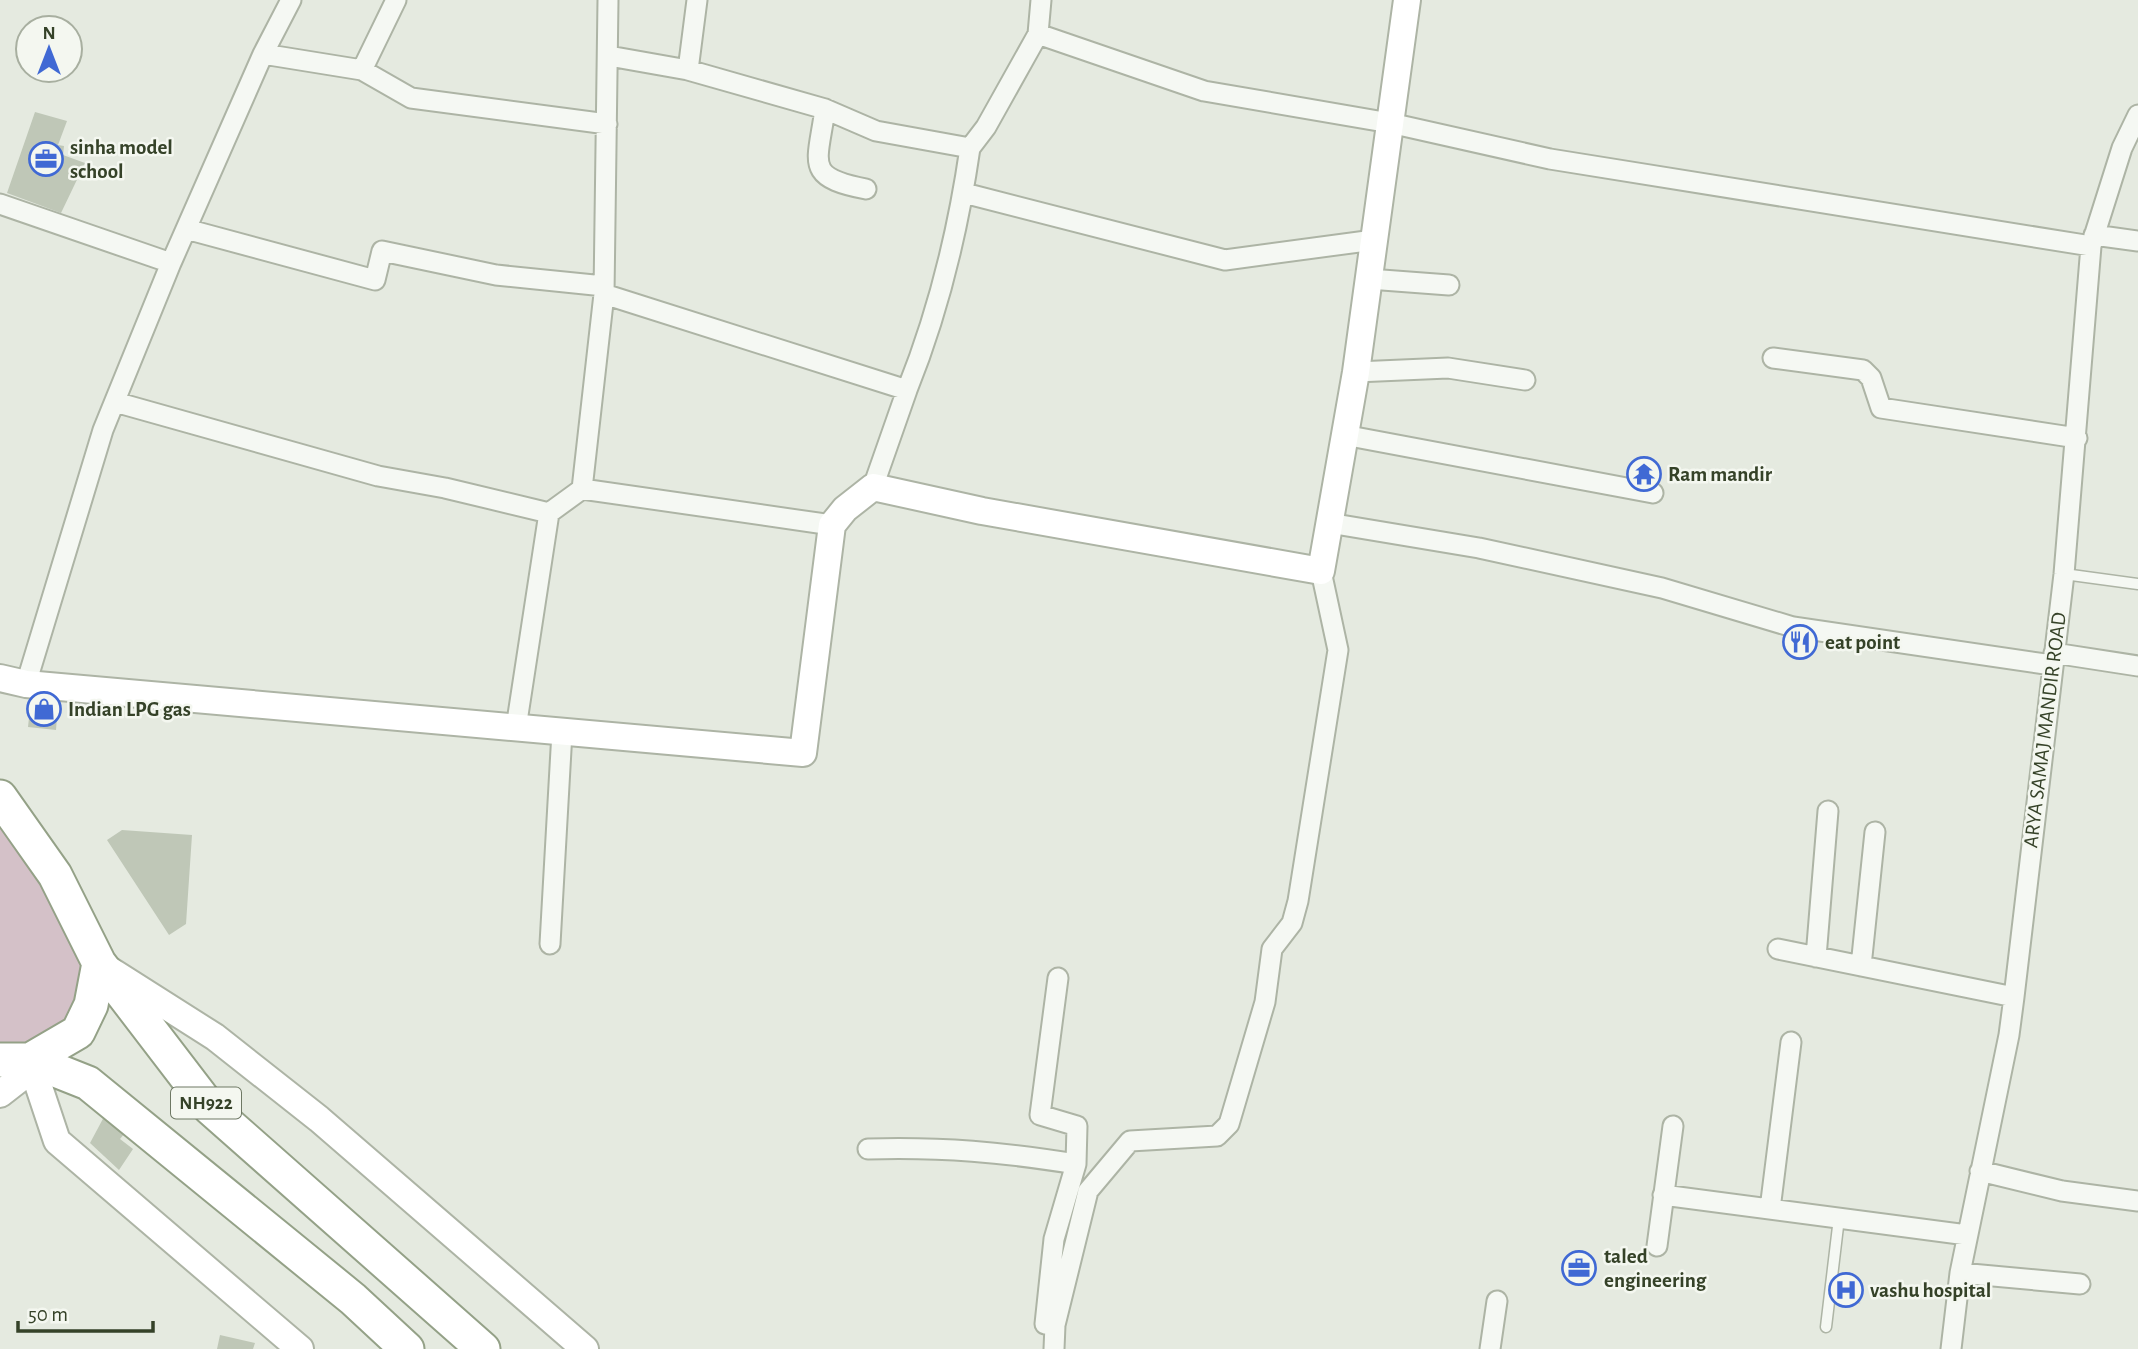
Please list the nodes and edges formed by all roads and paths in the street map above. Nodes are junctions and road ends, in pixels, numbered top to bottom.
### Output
1 (291, 0) edge
2 (396, 0) edge
3 (608, 0) edge
4 (697, 0) edge
5 (1041, 0) edge
6 (1407, 0) edge
7 (1038, 34) junction
8 (263, 54) junction
9 (608, 56) junction
10 (362, 70) junction
11 (688, 70) junction
12 (825, 109) junction
13 (2138, 115) edge
14 (1390, 123) junction
15 (607, 124) junction
16 (970, 148) junction
17 (866, 189) dead end
18 (964, 193) junction
19 (0, 204) edge
20 (186, 229) junction
21 (1374, 240) junction
22 (2092, 240) junction
23 (2138, 241) edge
24 (171, 263) junction
25 (1369, 279) junction
26 (1450, 285) dead end
27 (604, 290) junction
28 (1773, 358) dead end
29 (1356, 373) junction
30 (1525, 380) dead end
31 (907, 390) junction
32 (115, 402) junction
33 (1345, 435) junction
34 (2077, 438) junction
35 (873, 487) junction
36 (582, 489) junction
37 (1653, 493) dead end
38 (548, 513) junction
39 (1329, 523) junction
40 (832, 525) junction
41 (1321, 570) junction
42 (2064, 574) junction
43 (2138, 584) edge
44 (2053, 659) junction
45 (2138, 666) edge
46 (0, 678) edge
47 (26, 684) junction
48 (516, 728) junction
49 (562, 732) junction
50 (4, 807) edge
51 (1828, 811) dead end
52 (1875, 832) dead end
53 (550, 944) dead end
54 (1778, 949) dead end
55 (1816, 957) junction
56 (99, 963) junction
57 (1861, 966) junction
58 (1058, 978) dead end
59 (2014, 997) junction
60 (1791, 1042) dead end
61 (15, 1060) edge
62 (0, 1094) edge
63 (1673, 1126) dead end
64 (868, 1149) dead end
65 (1076, 1164) junction
66 (1980, 1171) junction
67 (1663, 1195) junction
68 (2138, 1201) edge
69 (1770, 1209) junction
70 (1839, 1217) junction
71 (1967, 1235) junction
72 (1657, 1246) dead end
73 (1960, 1273) junction
74 (2080, 1284) dead end
75 (1497, 1301) dead end
76 (1826, 1327) dead end
77 (274, 1338) edge
78 (300, 1349) edge
79 (407, 1349) edge
80 (483, 1349) edge
81 (585, 1349) edge
82 (1042, 1349) edge
83 (1054, 1349) edge
84 (1490, 1349) edge
85 (1951, 1349) edge

1 - 8 street
2 - 10 street
3 - 9 street
4 - 11 street
5 - 7 street
6 - 14 street
7 - 14 street
7 - 16 street
8 - 10 street
8 - 20 street
9 - 11 street
9 - 15 street
10 - 15 street
11 - 12 street
12 - 16 street
12 - 17 street
13 - 22 street, ARYA SAMAJ MANDIR ROAD
14 - 21 street
14 - 22 street
15 - 27 street
16 - 18 street
18 - 21 street
18 - 31 street
19 - 24 street
20 - 24 street
20 - 27 street
21 - 25 street
22 - 23 street
22 - 34 street, ARYA SAMAJ MANDIR ROAD
24 - 32 street
25 - 26 street
25 - 29 street
27 - 31 street
27 - 36 street
28 - 34 street
29 - 30 street
29 - 33 street
31 - 35 street
32 - 38 street
32 - 47 street
33 - 37 street
33 - 39 street
34 - 42 street, ARYA SAMAJ MANDIR ROAD
35 - 40 street
35 - 41 street
36 - 38 street
36 - 40 street
38 - 48 street
39 - 41 street
39 - 44 street
40 - 49 street
41 - 83 street
42 - 43 lane
42 - 44 street, ARYA SAMAJ MANDIR ROAD
44 - 45 street
44 - 59 street, ARYA SAMAJ MANDIR ROAD
46 - 47 street
47 - 48 street
48 - 49 street
49 - 53 street
50 - 56 highway, NH922
51 - 55 street
52 - 57 street
54 - 55 street
55 - 57 street
56 - 61 highway
56 - 80 highway, NH922
56 - 81 street
57 - 59 street
58 - 65 street
59 - 66 street, ARYA SAMAJ MANDIR ROAD
60 - 69 street
61 - 62 street
61 - 77 street
61 - 79 highway, NH922
63 - 67 street
64 - 65 street
65 - 82 street
66 - 68 street
66 - 71 street, ARYA SAMAJ MANDIR ROAD
67 - 69 street
67 - 72 street
69 - 70 street
70 - 71 street
70 - 76 lane
71 - 73 street, ARYA SAMAJ MANDIR ROAD
73 - 74 street
73 - 85 street, ARYA SAMAJ MANDIR ROAD
75 - 84 street
77 - 78 street

